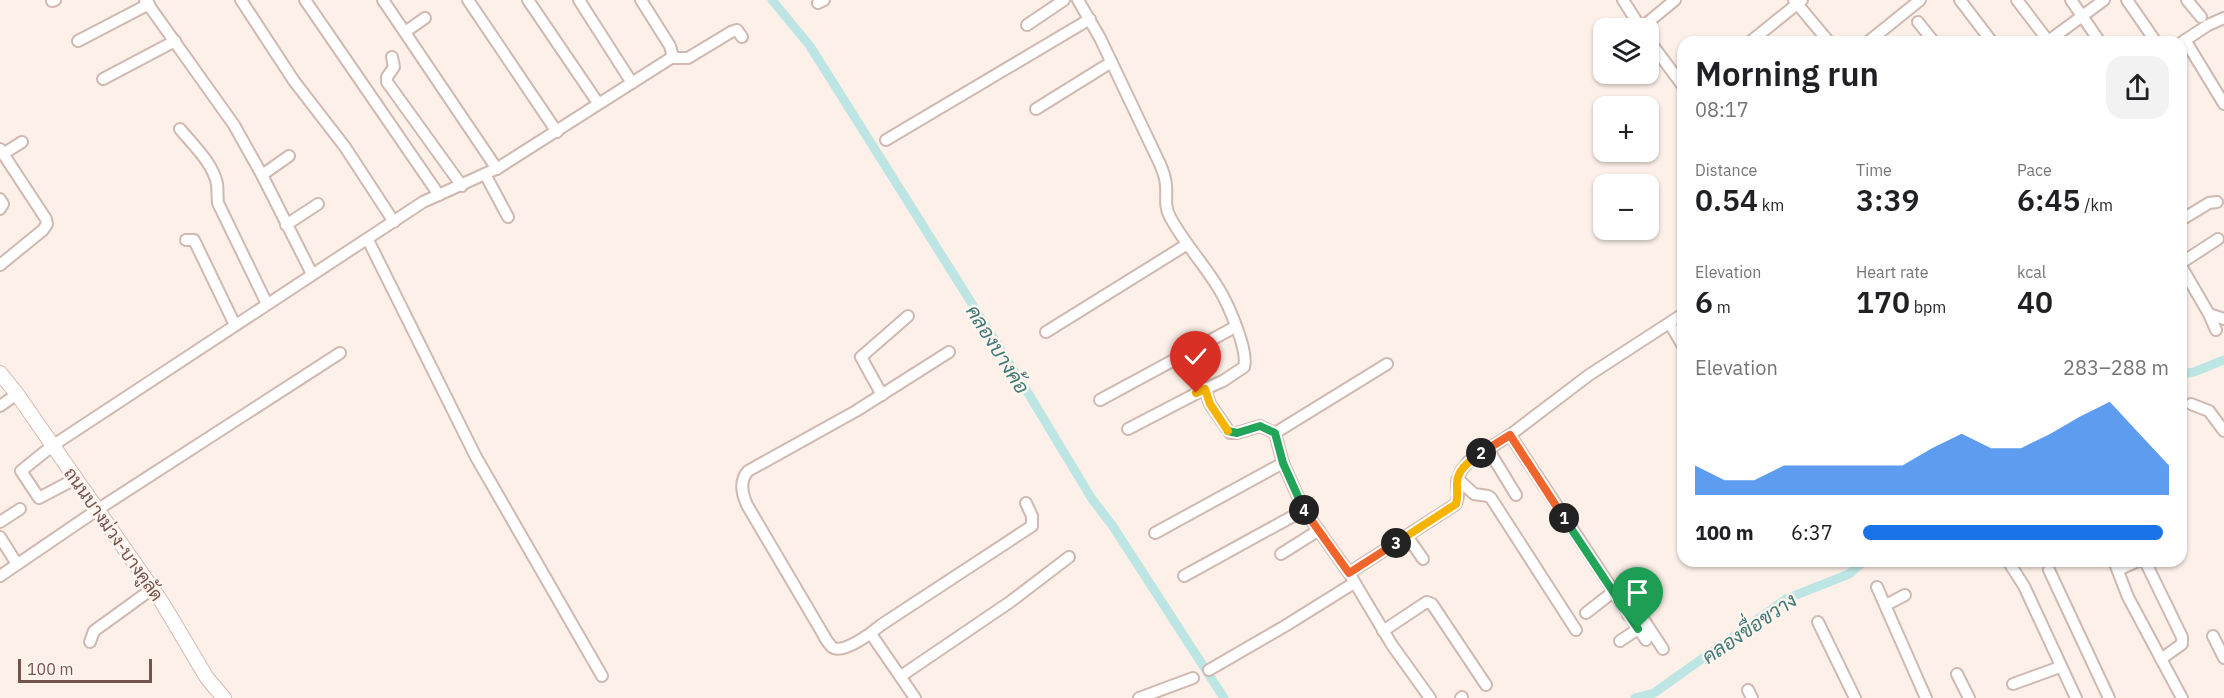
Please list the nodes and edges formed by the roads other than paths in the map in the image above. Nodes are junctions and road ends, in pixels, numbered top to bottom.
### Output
1 (241, 0) edge
2 (305, 0) edge
3 (383, 0) edge
4 (468, 0) edge
5 (528, 0) edge
6 (579, 0) edge
7 (641, 0) edge
8 (1064, 0) edge
9 (1078, 0) edge
10 (1623, 0) edge
11 (1675, 0) edge
12 (1920, 0) edge
13 (1960, 0) edge
14 (2017, 0) edge
15 (2071, 0) edge
16 (2104, 0) edge
17 (2127, 0) edge
18 (2187, 0) edge
19 (1798, 1) edge
20 (147, 2) edge
21 (2083, 16) junction
22 (2201, 17) dead end
23 (425, 18) dead end
24 (1635, 18) edge
25 (1653, 18) edge
26 (2224, 18) edge
27 (1090, 19) junction
28 (1917, 22) dead end
29 (1026, 25) dead end
30 (405, 32) junction
31 (1757, 36) edge
32 (1824, 36) edge
33 (1875, 36) edge
34 (1929, 36) edge
35 (1987, 36) edge
36 (2044, 36) edge
37 (2056, 36) edge
38 (2096, 36) edge
39 (2153, 36) edge
40 (742, 37) dead end
41 (2187, 39) edge
42 (78, 41) dead end
43 (175, 42) junction
44 (2187, 48) edge
45 (1659, 54) edge
46 (392, 57) dead end
47 (671, 58) junction
48 (1110, 63) junction
49 (104, 79) dead end
50 (1677, 79) edge
51 (632, 83) junction
52 (598, 103) junction
53 (2224, 104) edge
54 (1036, 109) dead end
55 (180, 129) dead end
56 (556, 132) junction
57 (886, 140) dead end
58 (22, 142) dead end
59 (2, 152) edge
60 (289, 156) dead end
61 (497, 169) junction
62 (485, 174) junction
63 (262, 175) junction
64 (462, 186) junction
65 (439, 195) junction
66 (0, 199) edge
67 (2217, 202) dead end
68 (318, 204) dead end
69 (0, 209) edge
70 (2187, 216) edge
71 (508, 218) dead end
72 (394, 222) junction
73 (286, 225) junction
74 (2218, 239) dead end
75 (186, 240) dead end
76 (368, 240) junction
77 (1186, 245) junction
78 (2187, 260) edge
79 (0, 265) edge
80 (312, 274) junction
81 (2187, 274) edge
82 (267, 304) junction
83 (2210, 314) junction
84 (908, 316) dead end
85 (1677, 319) edge
86 (2224, 319) edge
87 (1670, 324) junction
88 (235, 325) junction
89 (1235, 327) junction
90 (2216, 330) dead end
91 (1046, 332) dead end
92 (1677, 336) edge
93 (949, 352) dead end
94 (340, 353) dead end
95 (1387, 364) dead end
96 (0, 373) edge
97 (1205, 389) junction
98 (17, 394) junction
99 (882, 395) junction
100 (1100, 400) dead end
101 (2192, 404) dead end
102 (0, 405) edge
103 (1128, 429) dead end
104 (2224, 431) edge
105 (1275, 433) junction
106 (1510, 435) junction
107 (52, 446) junction
108 (1488, 449) junction
109 (1283, 463) junction
110 (75, 479) junction
111 (1458, 479) junction
112 (1516, 495) dead end
113 (1026, 504) dead end
114 (20, 509) dead end
115 (97, 510) junction
116 (1304, 510) junction
117 (0, 522) edge
118 (1319, 530) junction
119 (1155, 533) dead end
120 (1407, 536) junction
121 (0, 537) edge
122 (1281, 554) dead end
123 (1069, 557) dead end
124 (1423, 559) dead end
125 (17, 564) junction
126 (2012, 567) edge
127 (2116, 567) edge
128 (2148, 567) edge
129 (2049, 570) dead end
130 (1349, 573) junction
131 (0, 576) edge
132 (1184, 576) dead end
133 (1354, 583) junction
134 (1877, 587) dead end
135 (152, 589) junction
136 (1613, 592) junction
137 (1905, 595) dead end
138 (1886, 605) junction
139 (1586, 613) dead end
140 (1628, 615) junction
141 (1818, 622) dead end
142 (1638, 629) junction
143 (1576, 630) dead end
144 (1383, 631) junction
145 (871, 634) junction
146 (2213, 636) dead end
147 (1646, 640) dead end
148 (1620, 641) dead end
149 (90, 642) dead end
150 (1663, 649) dead end
151 (2224, 658) edge
152 (2161, 659) junction
153 (2060, 667) junction
154 (1209, 670) dead end
155 (1957, 674) dead end
156 (602, 676) dead end
157 (901, 676) junction
158 (1193, 678) dead end
159 (2013, 684) dead end
160 (1486, 685) dead end
161 (224, 698) edge
162 (915, 698) edge
163 (1139, 698) edge
164 (1430, 698) edge
165 (1855, 698) edge
166 (1926, 698) edge
167 (1969, 698) edge
168 (2076, 698) edge
169 (2109, 698) edge
170 (2182, 698) edge

1 - 72 street
2 - 65 street
3 - 30 street
4 - 56 street
5 - 52 street
6 - 51 street
7 - 47 street
8 - 29 street
9 - 27 street
10 - 24 street
11 - 25 street
12 - 33 street
13 - 35 street
14 - 36 street
15 - 21 street
16 - 21 street
17 - 39 street
18 - 22 street
19 - 31 street
19 - 32 street
20 - 42 street
20 - 43 street
21 - 37 street
21 - 38 street
23 - 30 street
26 - 41 street
27 - 48 street
27 - 57 street
28 - 34 street
30 - 61 street
40 - 47 street
43 - 49 street
43 - 63 street
44 - 53 street
45 - 50 street
46 - 64 street
47 - 51 street
48 - 54 street
48 - 77 street
51 - 52 street
52 - 56 street
55 - 82 street
56 - 61 street
58 - 59 street
59 - 79 street
60 - 63 street
61 - 62 street
62 - 64 street
62 - 71 street
63 - 73 street
64 - 65 street
65 - 72 street
66 - 69 street
67 - 70 street
68 - 73 street
72 - 76 street
73 - 80 street
74 - 78 street
75 - 88 street
76 - 80 street
76 - 156 street
77 - 89 street
77 - 91 street
80 - 82 street
81 - 83 street
82 - 88 street
83 - 86 street
83 - 90 street
84 - 99 street
85 - 87 street
87 - 92 street
87 - 106 street
88 - 107 street
89 - 97 street
89 - 100 street
93 - 99 street
94 - 115 street
95 - 105 street
96 - 98 street, ถนนบางม่วง-บางคูลัด
97 - 103 street
97 - 105 street
98 - 102 street
98 - 107 street, ถนนบางม่วง-บางคูลัด
99 - 145 street
101 - 104 street
105 - 109 street
106 - 108 street
106 - 136 street
107 - 110 street, ถนนบางม่วง-บางคูลัด
107 - 110 street
108 - 111 street
108 - 112 street
109 - 116 street
109 - 119 street
110 - 115 street, ถนนบางม่วง-บางคูลัด
111 - 120 street
111 - 143 street
113 - 145 street
114 - 117 street
115 - 125 street
115 - 135 street, ถนนบางม่วง-บางคูลัด
116 - 118 street
116 - 132 street
118 - 122 street
118 - 130 street
120 - 124 street
120 - 130 street
121 - 125 street
123 - 157 street
125 - 131 street
126 - 153 street
127 - 152 street
128 - 152 street
129 - 169 street
130 - 133 street
133 - 144 street
133 - 154 street
134 - 138 street
135 - 149 street
135 - 161 street, ถนนบางม่วง-บางคูลัด
136 - 139 street
136 - 140 street
137 - 138 street
138 - 166 street
140 - 142 street
140 - 150 street
141 - 165 street
142 - 147 street
142 - 148 street
144 - 160 street
144 - 164 street
145 - 157 street
146 - 151 street
152 - 170 street
153 - 159 street
153 - 168 street
155 - 167 street
157 - 162 street
158 - 163 street

